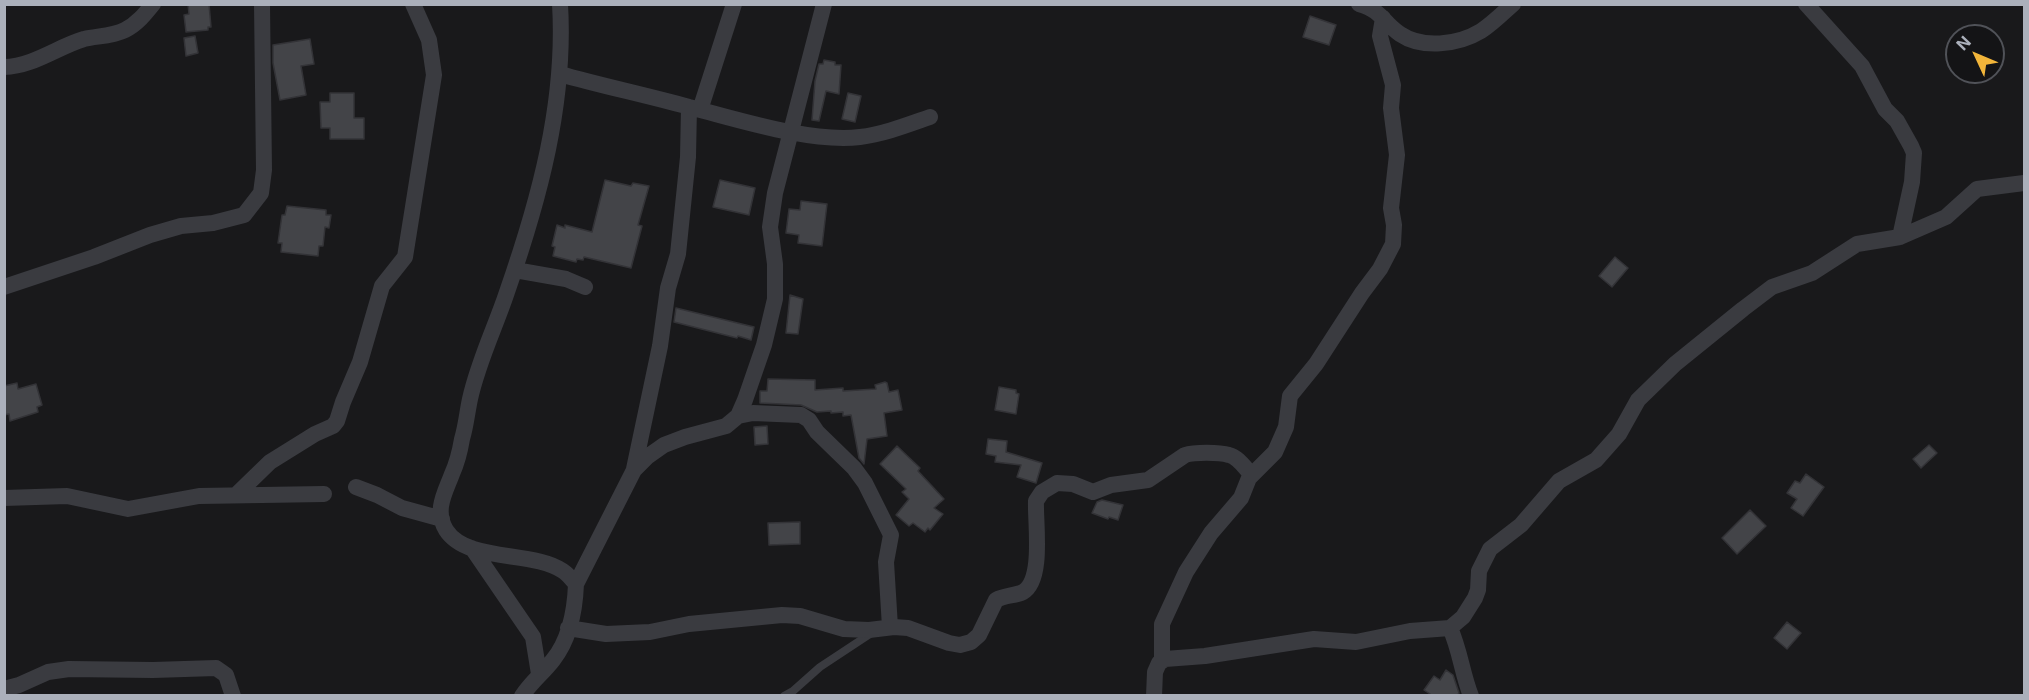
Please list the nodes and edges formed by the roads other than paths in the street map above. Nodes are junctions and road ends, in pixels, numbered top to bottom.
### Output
1 (153, 4) edge
2 (262, 4) edge
3 (413, 4) edge
4 (560, 4) edge
5 (734, 4) edge
6 (824, 4) edge
7 (1359, 4) edge
8 (1513, 4) edge
9 (1806, 4) edge
10 (1383, 18) junction
11 (4, 67) edge
12 (560, 74) junction
13 (694, 108) junction
14 (930, 117) dead end
15 (790, 131) junction
16 (2025, 183) edge
17 (1900, 237) junction
18 (515, 270) junction
19 (4, 287) edge
20 (585, 287) dead end
21 (738, 416) junction
22 (634, 470) junction
23 (1251, 474) junction
24 (356, 487) dead end
25 (237, 494) junction
26 (324, 494) dead end
27 (4, 498) edge
28 (441, 519) junction
29 (472, 548) junction
30 (576, 584) junction
31 (568, 628) junction
32 (884, 628) junction
33 (1450, 628) junction
34 (1162, 661) junction
35 (539, 674) junction
36 (16, 690) edge
37 (233, 696) edge
38 (522, 696) edge
39 (784, 696) edge
40 (1154, 696) edge
41 (1471, 696) edge

1 - 11 street
2 - 19 street
3 - 25 street
4 - 12 street
5 - 13 street
6 - 15 street
7 - 10 street
8 - 10 street
9 - 17 street
10 - 23 street
12 - 13 street
12 - 18 street
13 - 15 street
13 - 22 street
14 - 15 street
15 - 21 street
16 - 17 street
17 - 33 street
18 - 20 street
18 - 28 street
21 - 22 street
21 - 32 street
22 - 30 street
23 - 32 street
23 - 34 street
24 - 28 street
25 - 26 street
25 - 27 street
28 - 29 street
29 - 30 street
29 - 35 street
30 - 31 street
31 - 32 street
31 - 35 street
32 - 39 lane
33 - 34 street
33 - 41 street
34 - 40 street
35 - 38 street
36 - 37 street

